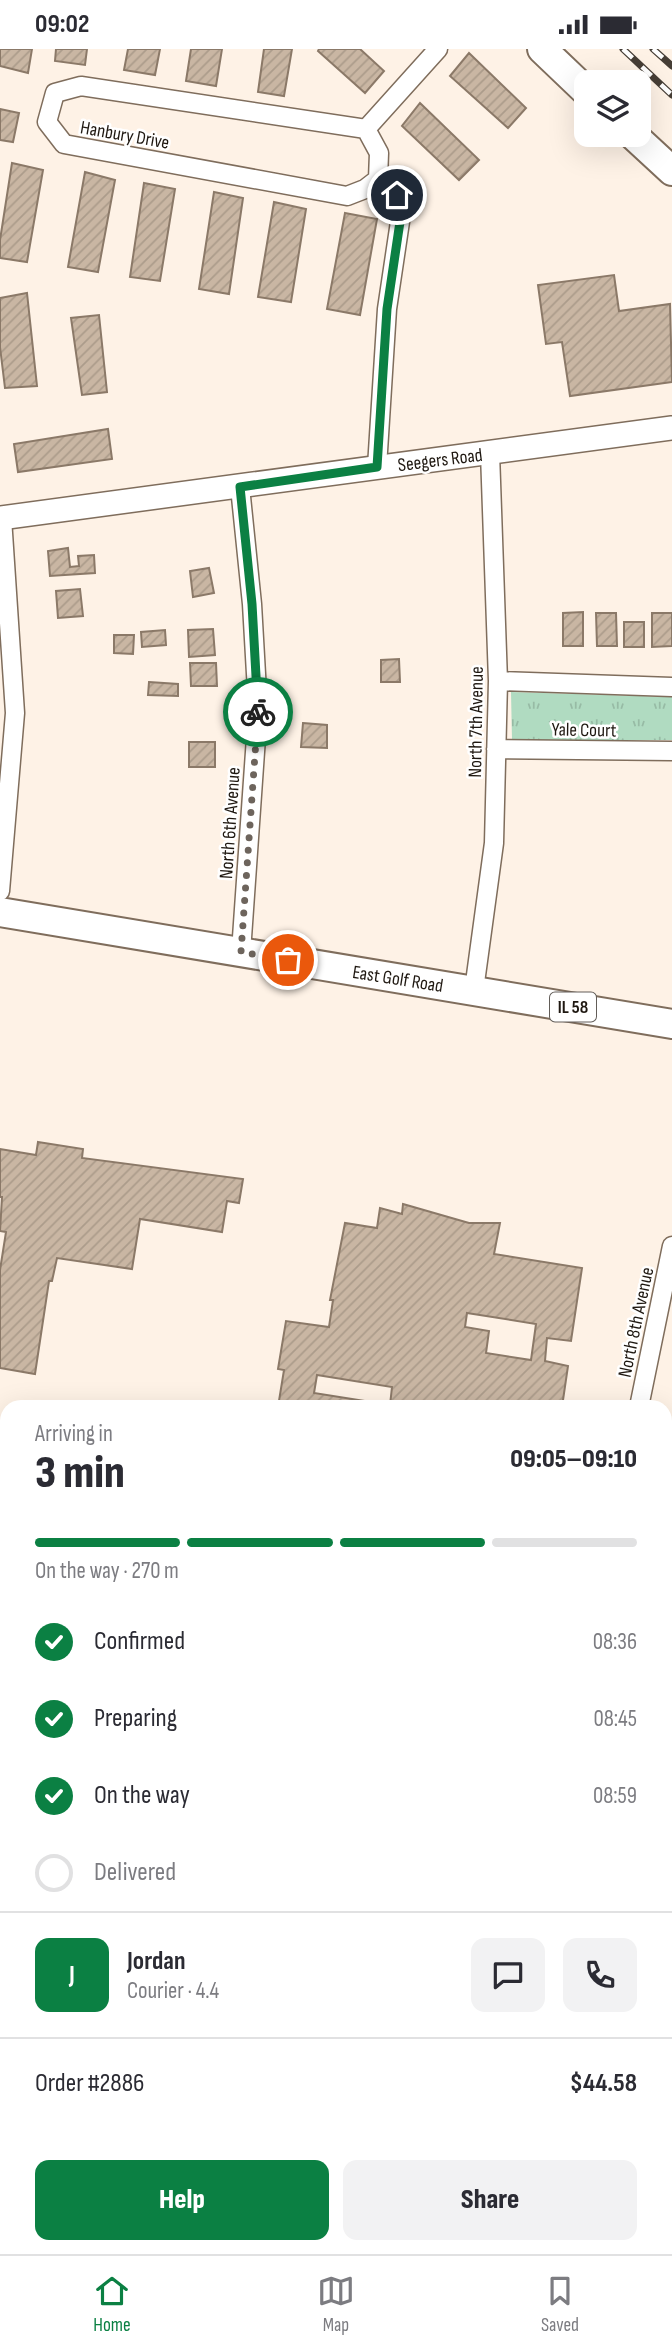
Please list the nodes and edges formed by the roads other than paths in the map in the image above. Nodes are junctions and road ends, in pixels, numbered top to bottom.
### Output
1 (438, 49) edge
2 (542, 49) edge
3 (574, 80) edge
4 (366, 129) junction
5 (646, 147) edge
6 (672, 171) edge
7 (378, 179) junction
8 (672, 428) edge
9 (490, 453) junction
10 (377, 467) junction
11 (240, 487) junction
12 (1, 518) edge
13 (498, 681) junction
14 (672, 687) edge
15 (496, 749) junction
16 (672, 751) edge
17 (0, 891) edge
18 (0, 912) edge
19 (241, 952) junction
20 (474, 990) junction
21 (672, 1024) edge
22 (672, 1246) edge
23 (640, 1400) edge

1 - 4 street
2 - 3 main road
4 - 7 street
4 - 7 street, Hanbury Drive
5 - 6 main road
7 - 10 street
8 - 9 street, Seegers Road
9 - 10 street, Seegers Road
9 - 13 street, North 7th Avenue
10 - 11 street, Seegers Road
11 - 12 street, Seegers Road
11 - 19 street, North 6th Avenue
12 - 17 street
13 - 14 street
13 - 15 street, North 7th Avenue
15 - 16 street, Yale Court
15 - 20 street, North 7th Avenue
18 - 19 main road, East Golf Road / IL 58
19 - 20 main road, East Golf Road / IL 58
20 - 21 main road, East Golf Road / IL 58
22 - 23 street, North 8th Avenue

